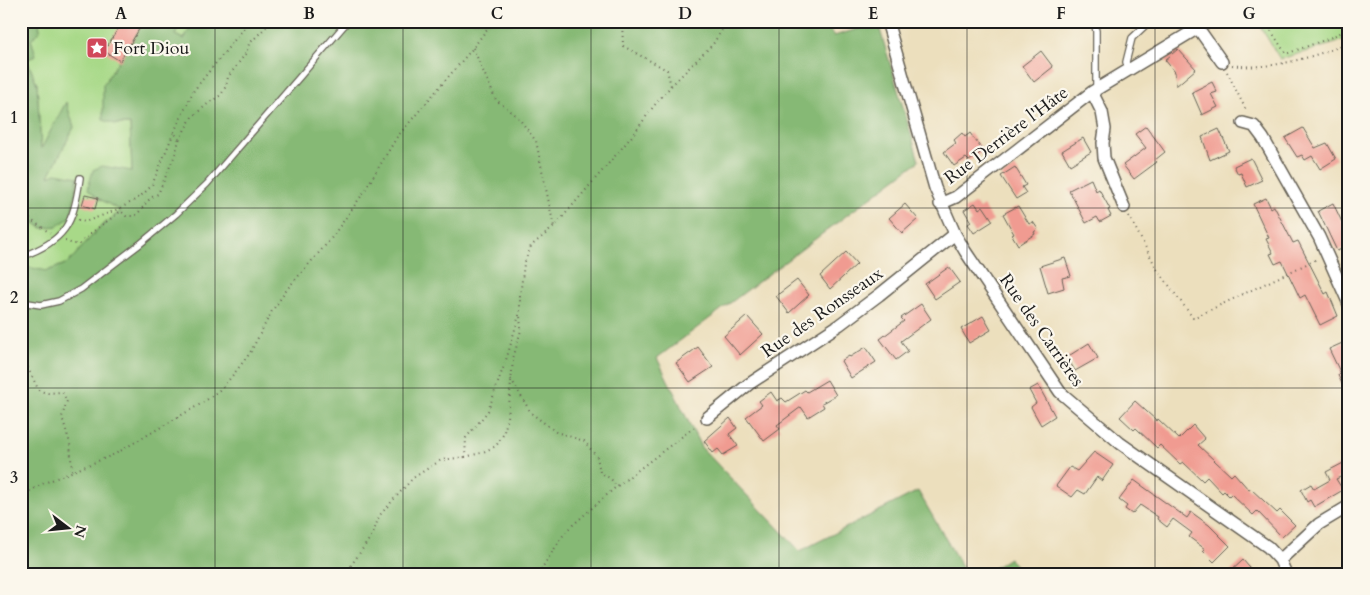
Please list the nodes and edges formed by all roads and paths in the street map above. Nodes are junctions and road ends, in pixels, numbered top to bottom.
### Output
1 (250, 21) edge
2 (272, 21) edge
3 (348, 21) edge
4 (493, 21) edge
5 (622, 21) edge
6 (733, 21) edge
7 (887, 21) edge
8 (1094, 21) edge
9 (1150, 21) edge
10 (1276, 21) edge
11 (1198, 25) edge
12 (1349, 29) edge
13 (1349, 43) edge
14 (472, 48) junction
15 (1222, 62) junction
16 (1128, 70) junction
17 (671, 86) junction
18 (1094, 91) junction
19 (1248, 124) joint
20 (174, 132) junction
21 (179, 140) junction
22 (80, 178) dead end
23 (940, 204) junction
24 (1124, 207) joint
25 (118, 209) junction
26 (121, 211) junction
27 (21, 213) edge
28 (72, 217) junction
29 (554, 227) junction
30 (955, 234) junction
31 (58, 237) junction
32 (1327, 254) junction
33 (21, 257) edge
34 (21, 302) edge
35 (1349, 304) edge
36 (520, 312) junction
37 (21, 354) edge
38 (511, 379) junction
39 (707, 418) joint
40 (465, 457) junction
41 (72, 471) junction
42 (616, 487) junction
43 (21, 496) edge
44 (1349, 506) edge
45 (1282, 569) edge
46 (345, 574) edge
47 (531, 574) edge
48 (538, 574) edge

1 - 20 path
2 - 21 path
3 - 34 lane
4 - 14 path
5 - 17 path
6 - 17 path
7 - 23 street, Rue des Carrières
8 - 18 lane
9 - 16 lane
10 - 12 path
11 - 15 street, Rue Derrière l'Hâte
11 - 16 street, Rue Derrière l'Hâte
13 - 15 path
14 - 29 path
14 - 41 path
15 - 19 path
16 - 18 street, Rue Derrière l'Hâte
17 - 29 path
18 - 23 street, Rue Derrière l'Hâte
18 - 24 street, Rue Derrière l'Hâte
19 - 32 street
20 - 21 path
20 - 25 path
21 - 26 path
22 - 28 lane
23 - 30 street, Rue des Carrières
24 - 32 path
25 - 26 path
25 - 28 path
26 - 31 path
27 - 31 path
28 - 31 lane
29 - 36 path
30 - 39 street, Rue des Ronsseaux
30 - 45 street, Rue des Carrières
31 - 33 lane
32 - 35 street
36 - 38 path
36 - 40 path
37 - 41 path
38 - 40 path
38 - 42 path
39 - 42 path
40 - 46 path
41 - 43 path
42 - 48 path
44 - 45 street
47 - 48 path

